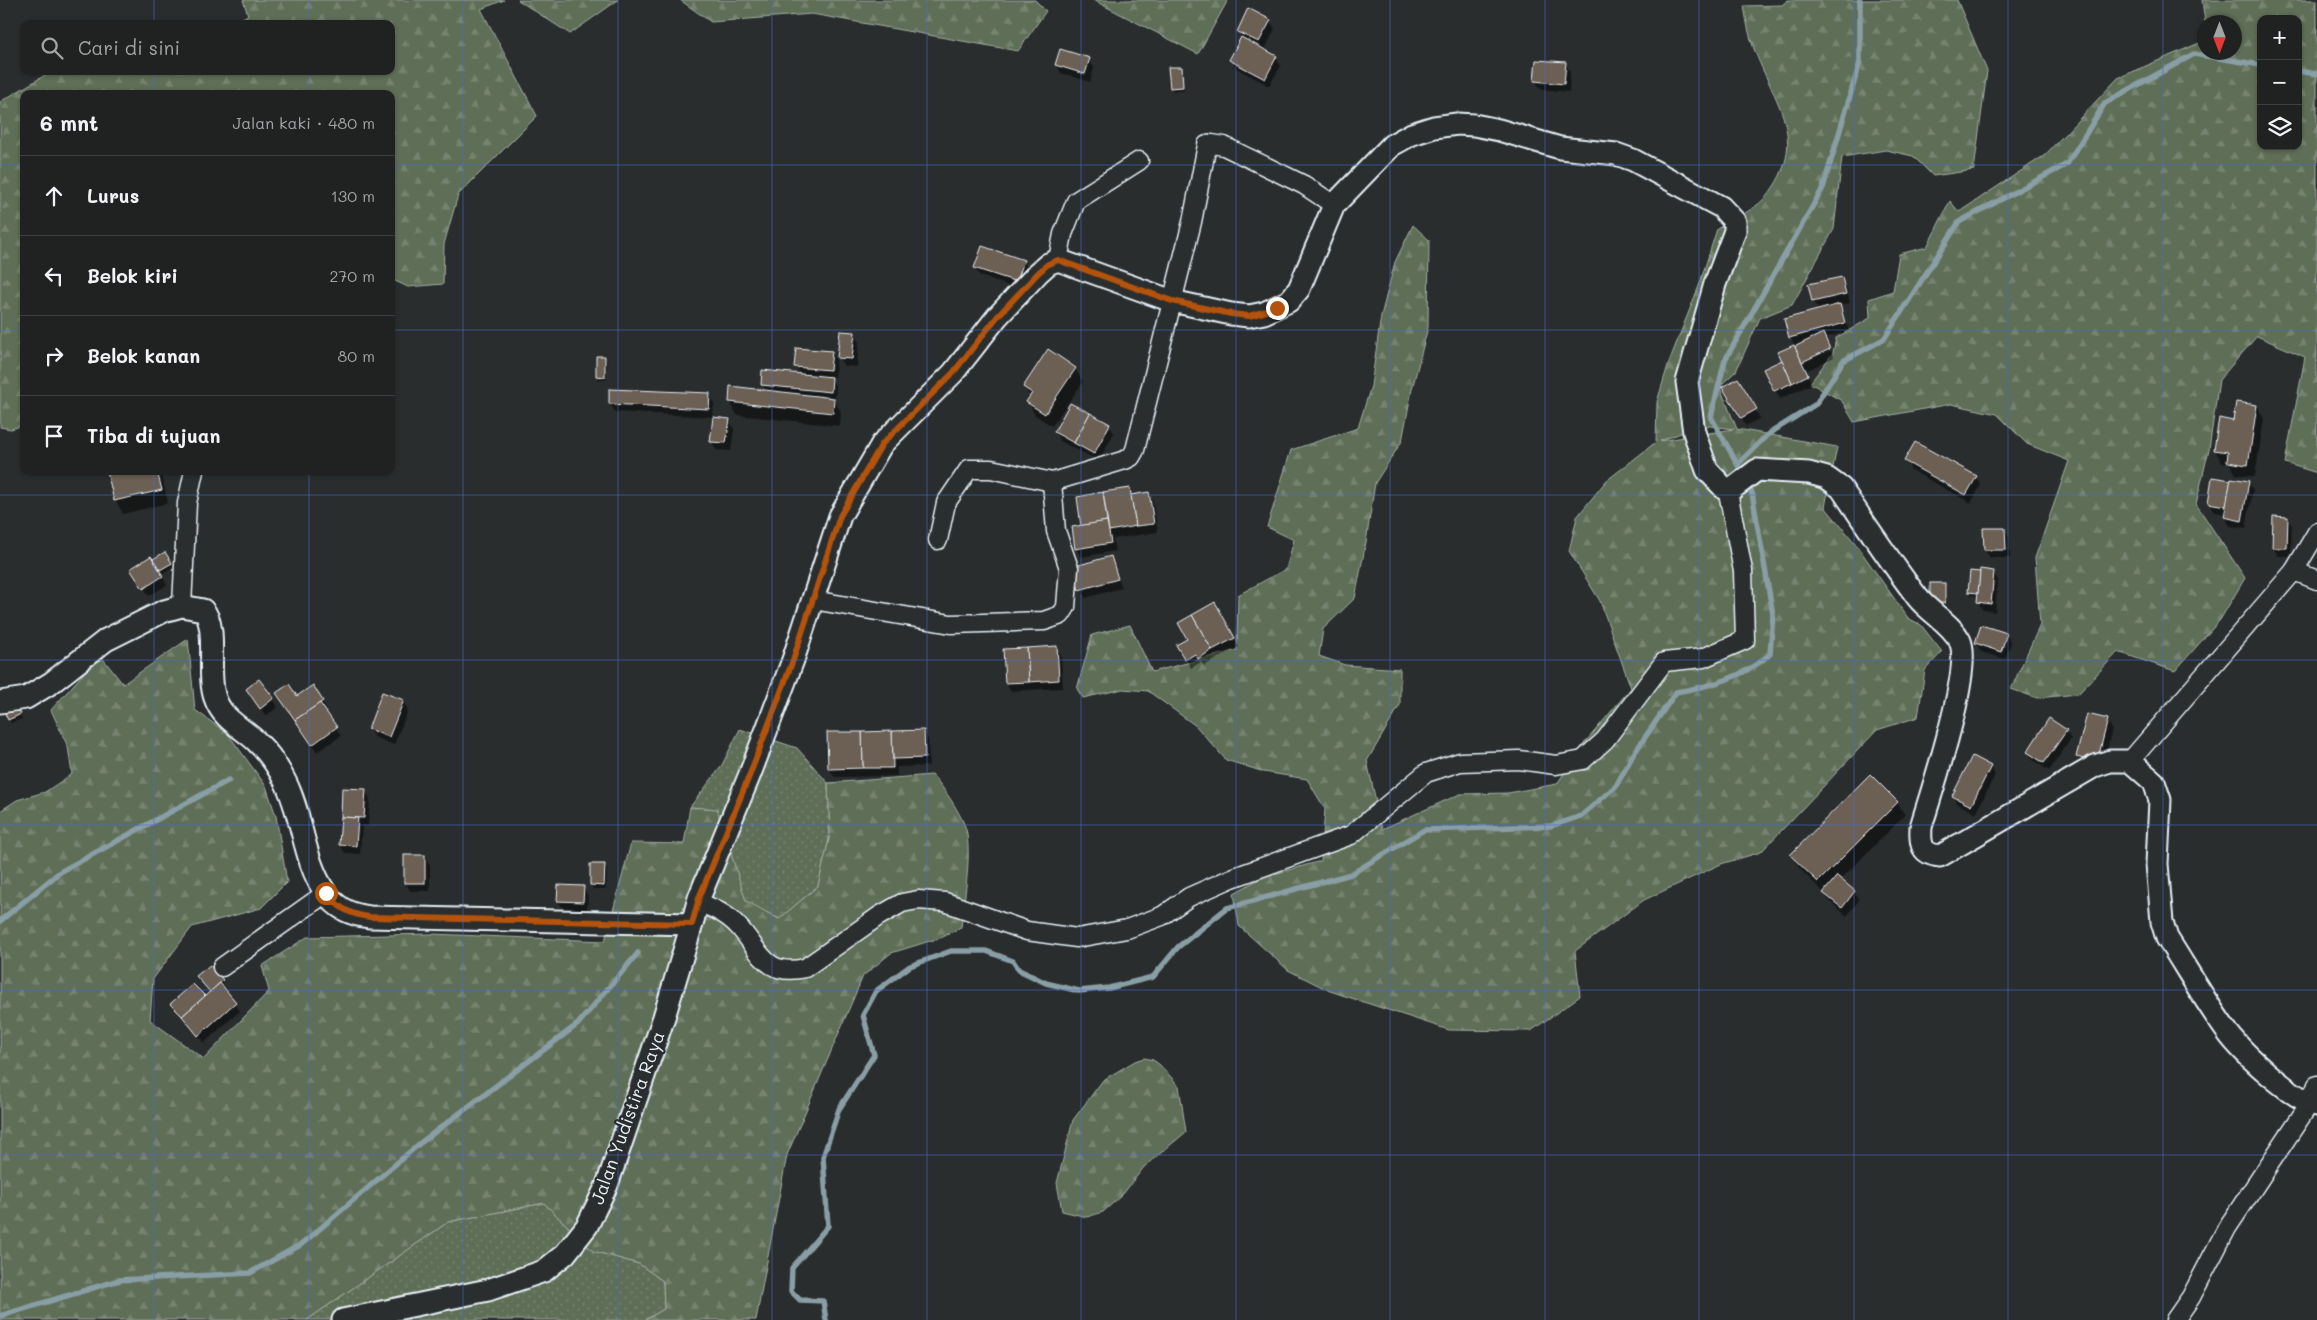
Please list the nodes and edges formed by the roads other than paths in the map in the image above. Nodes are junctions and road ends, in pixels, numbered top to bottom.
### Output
1 (1139, 161) dead end
2 (1334, 204) junction
3 (1058, 260) junction
4 (1172, 301) junction
5 (193, 475) edge
6 (1052, 482) junction
7 (1733, 487) junction
8 (2317, 532) edge
9 (938, 540) dead end
10 (2294, 572) junction
11 (2317, 580) edge
12 (812, 600) junction
13 (182, 606) junction
14 (0, 702) edge
15 (2130, 761) junction
16 (326, 893) junction
17 (698, 902) junction
18 (692, 924) junction
19 (222, 967) dead end
20 (2315, 1098) edge
21 (343, 1320) edge
22 (2175, 1320) edge

1 - 3 street
2 - 4 street
2 - 4 street
2 - 7 street
3 - 4 street
3 - 12 street, Jalan Yudistira Raya
4 - 6 street
5 - 13 street
6 - 9 street
6 - 12 street
7 - 15 street
7 - 17 street
8 - 10 street
10 - 11 street
10 - 15 street
12 - 17 street, Jalan Yudistira Raya
13 - 14 street
13 - 16 street
15 - 20 street
16 - 18 street
16 - 19 street
17 - 18 street, Jalan Yudistira Raya
18 - 21 street, Jalan Yudistira Raya
20 - 22 street

